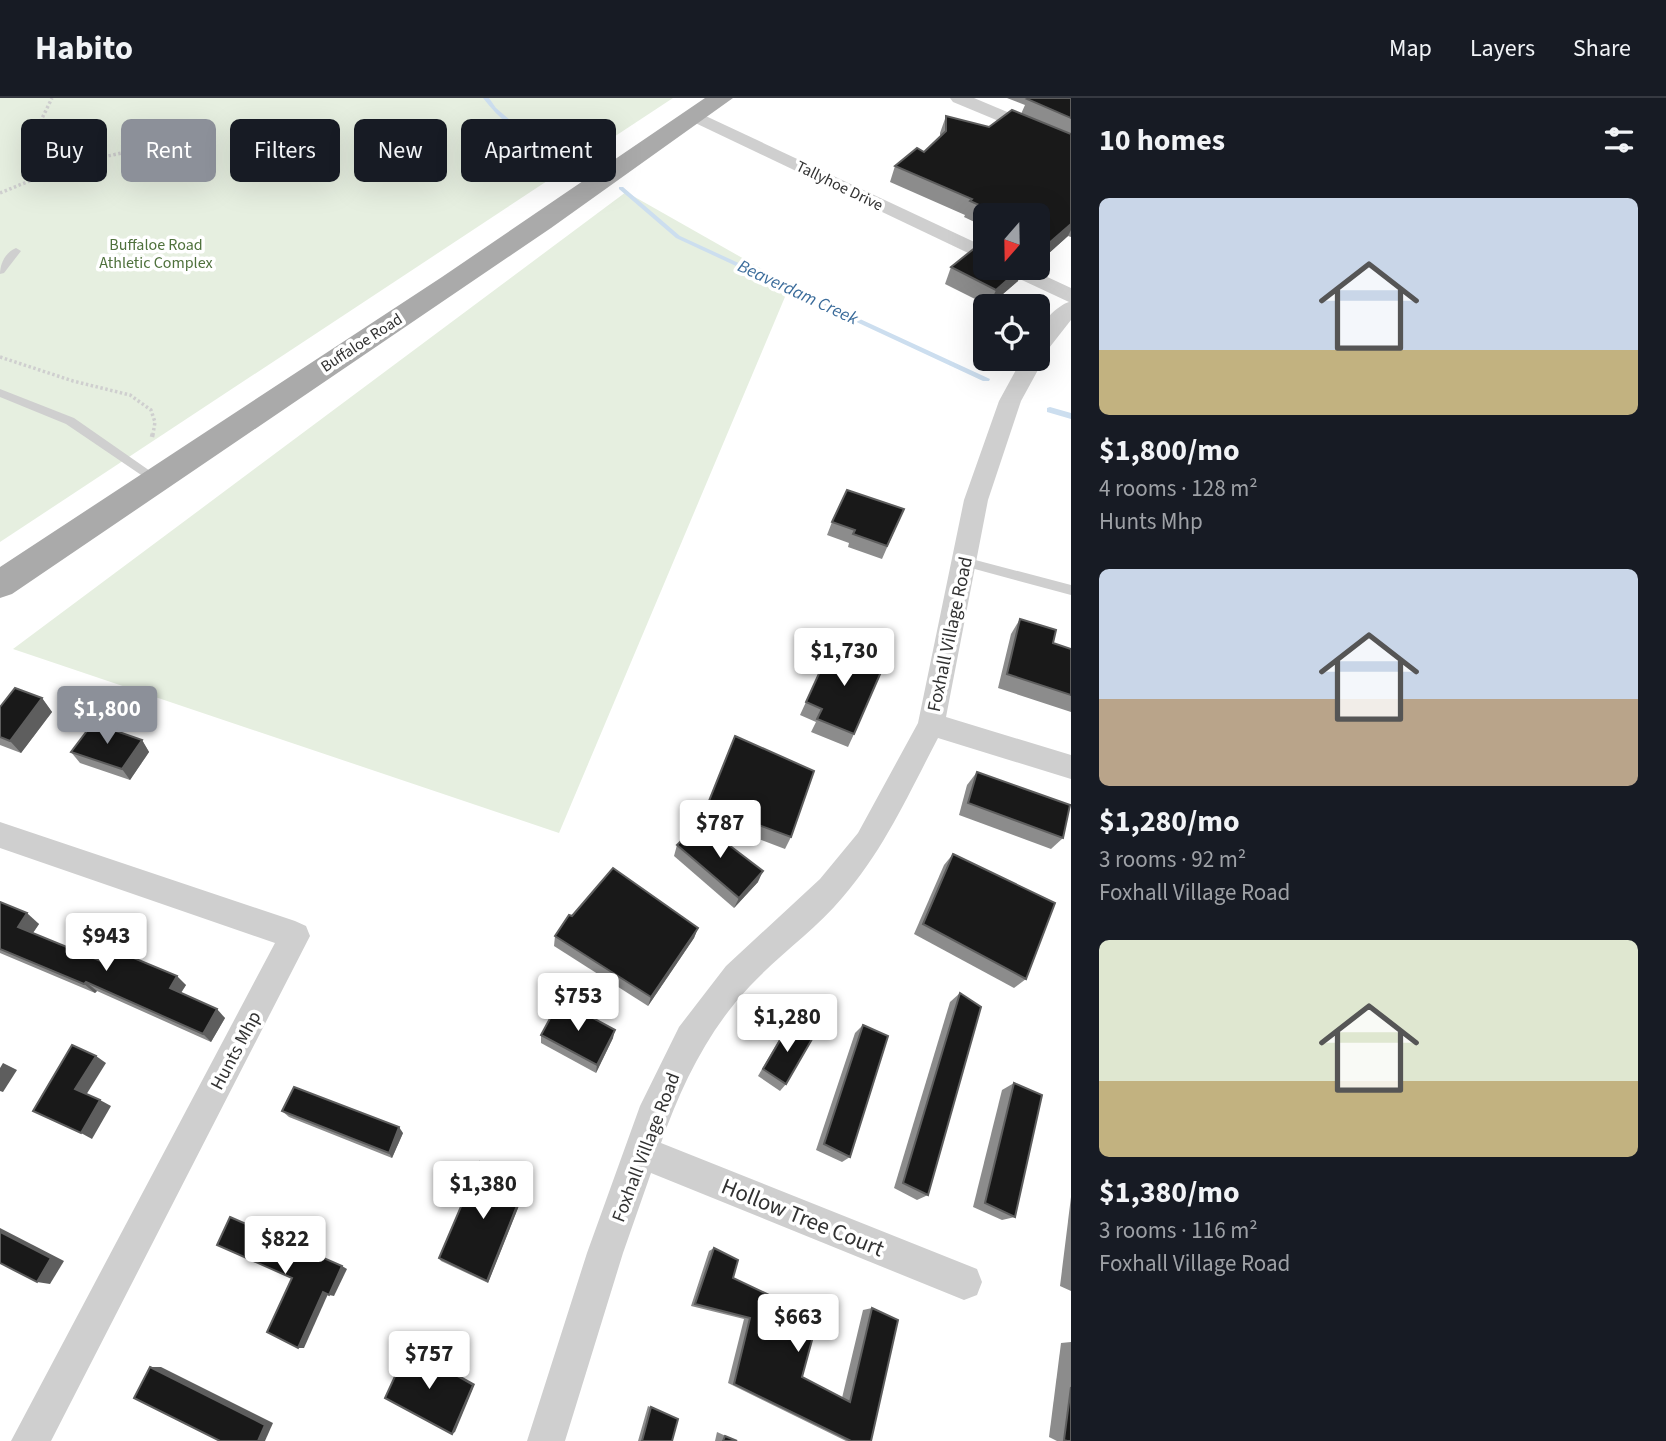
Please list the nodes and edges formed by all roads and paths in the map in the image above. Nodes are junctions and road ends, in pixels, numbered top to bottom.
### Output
1 (52, 98) edge
2 (721, 98) edge
3 (959, 98) edge
4 (695, 116) junction
5 (42, 119) edge
6 (1071, 146) edge
7 (23, 182) edge
8 (0, 193) edge
9 (973, 249) edge
10 (16, 251) dead end
11 (0, 271) edge
12 (1037, 280) edge
13 (1071, 296) edge
14 (1071, 308) edge
15 (1050, 330) edge
16 (0, 357) edge
17 (1026, 371) edge
18 (0, 393) edge
19 (152, 437) dead end
20 (157, 480) junction
21 (964, 562) junction
22 (0, 585) edge
23 (1071, 590) edge
24 (931, 724) junction
25 (1071, 767) edge
26 (0, 835) edge
27 (641, 1152) junction
28 (964, 1282) dead end
29 (30, 1441) edge
30 (546, 1441) edge

1 - 5 path
2 - 4 main road, Buffaloe Road
3 - 6 street
4 - 9 street, Tallyhoe Drive
4 - 20 main road, Buffaloe Road
7 - 8 path
10 - 11 lane
12 - 13 street
14 - 15 street
16 - 19 path
17 - 21 street, Foxhall Village Road
18 - 20 lane
20 - 22 main road, Buffaloe Road
21 - 23 lane
21 - 24 street, Foxhall Village Road
24 - 25 street
24 - 27 street, Foxhall Village Road
26 - 29 street, Hunts Mhp
27 - 28 street, Hollow Tree Court
27 - 30 street, Foxhall Village Road

